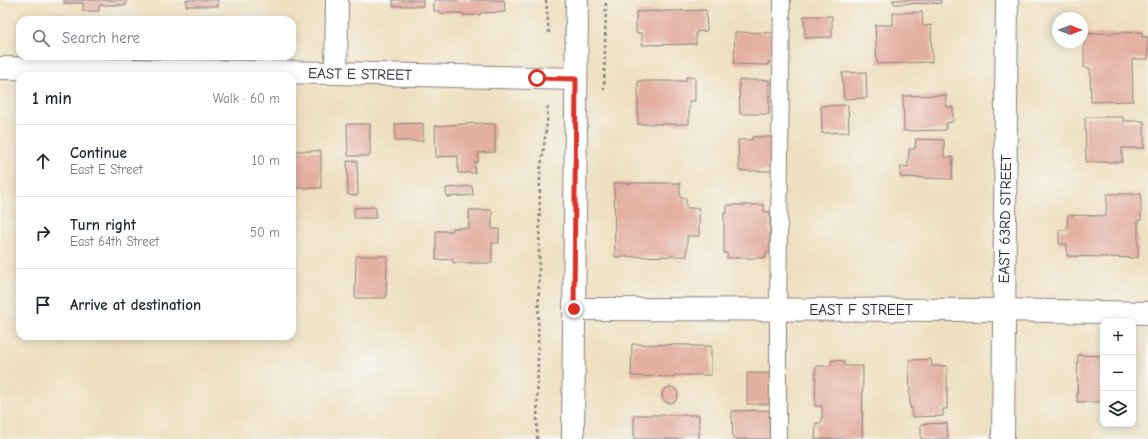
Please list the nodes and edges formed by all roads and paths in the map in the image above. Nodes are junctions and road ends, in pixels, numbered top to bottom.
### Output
1 (337, 0) edge
2 (546, 0) edge
3 (577, 0) edge
4 (782, 0) edge
5 (1007, 0) edge
6 (549, 36) dead end
7 (0, 68) edge
8 (164, 72) edge
9 (296, 73) edge
10 (336, 73) junction
11 (548, 78) junction
12 (576, 79) junction
13 (574, 309) junction
14 (778, 310) junction
15 (1004, 310) junction
16 (1148, 313) edge
17 (537, 439) edge
18 (574, 439) edge
19 (778, 439) edge
20 (1003, 439) edge

1 - 10 street
2 - 6 path
3 - 12 street
4 - 14 lane
5 - 15 street, EAST 63RD STREET
7 - 8 street, EAST E STREET
9 - 10 street, EAST E STREET
10 - 11 street, EAST E STREET
11 - 12 street, EAST E STREET
11 - 17 path
12 - 13 street
13 - 14 street, EAST F STREET
13 - 18 street
14 - 15 street, EAST F STREET
14 - 19 lane
15 - 16 street, EAST F STREET
15 - 20 street, EAST 63RD STREET

